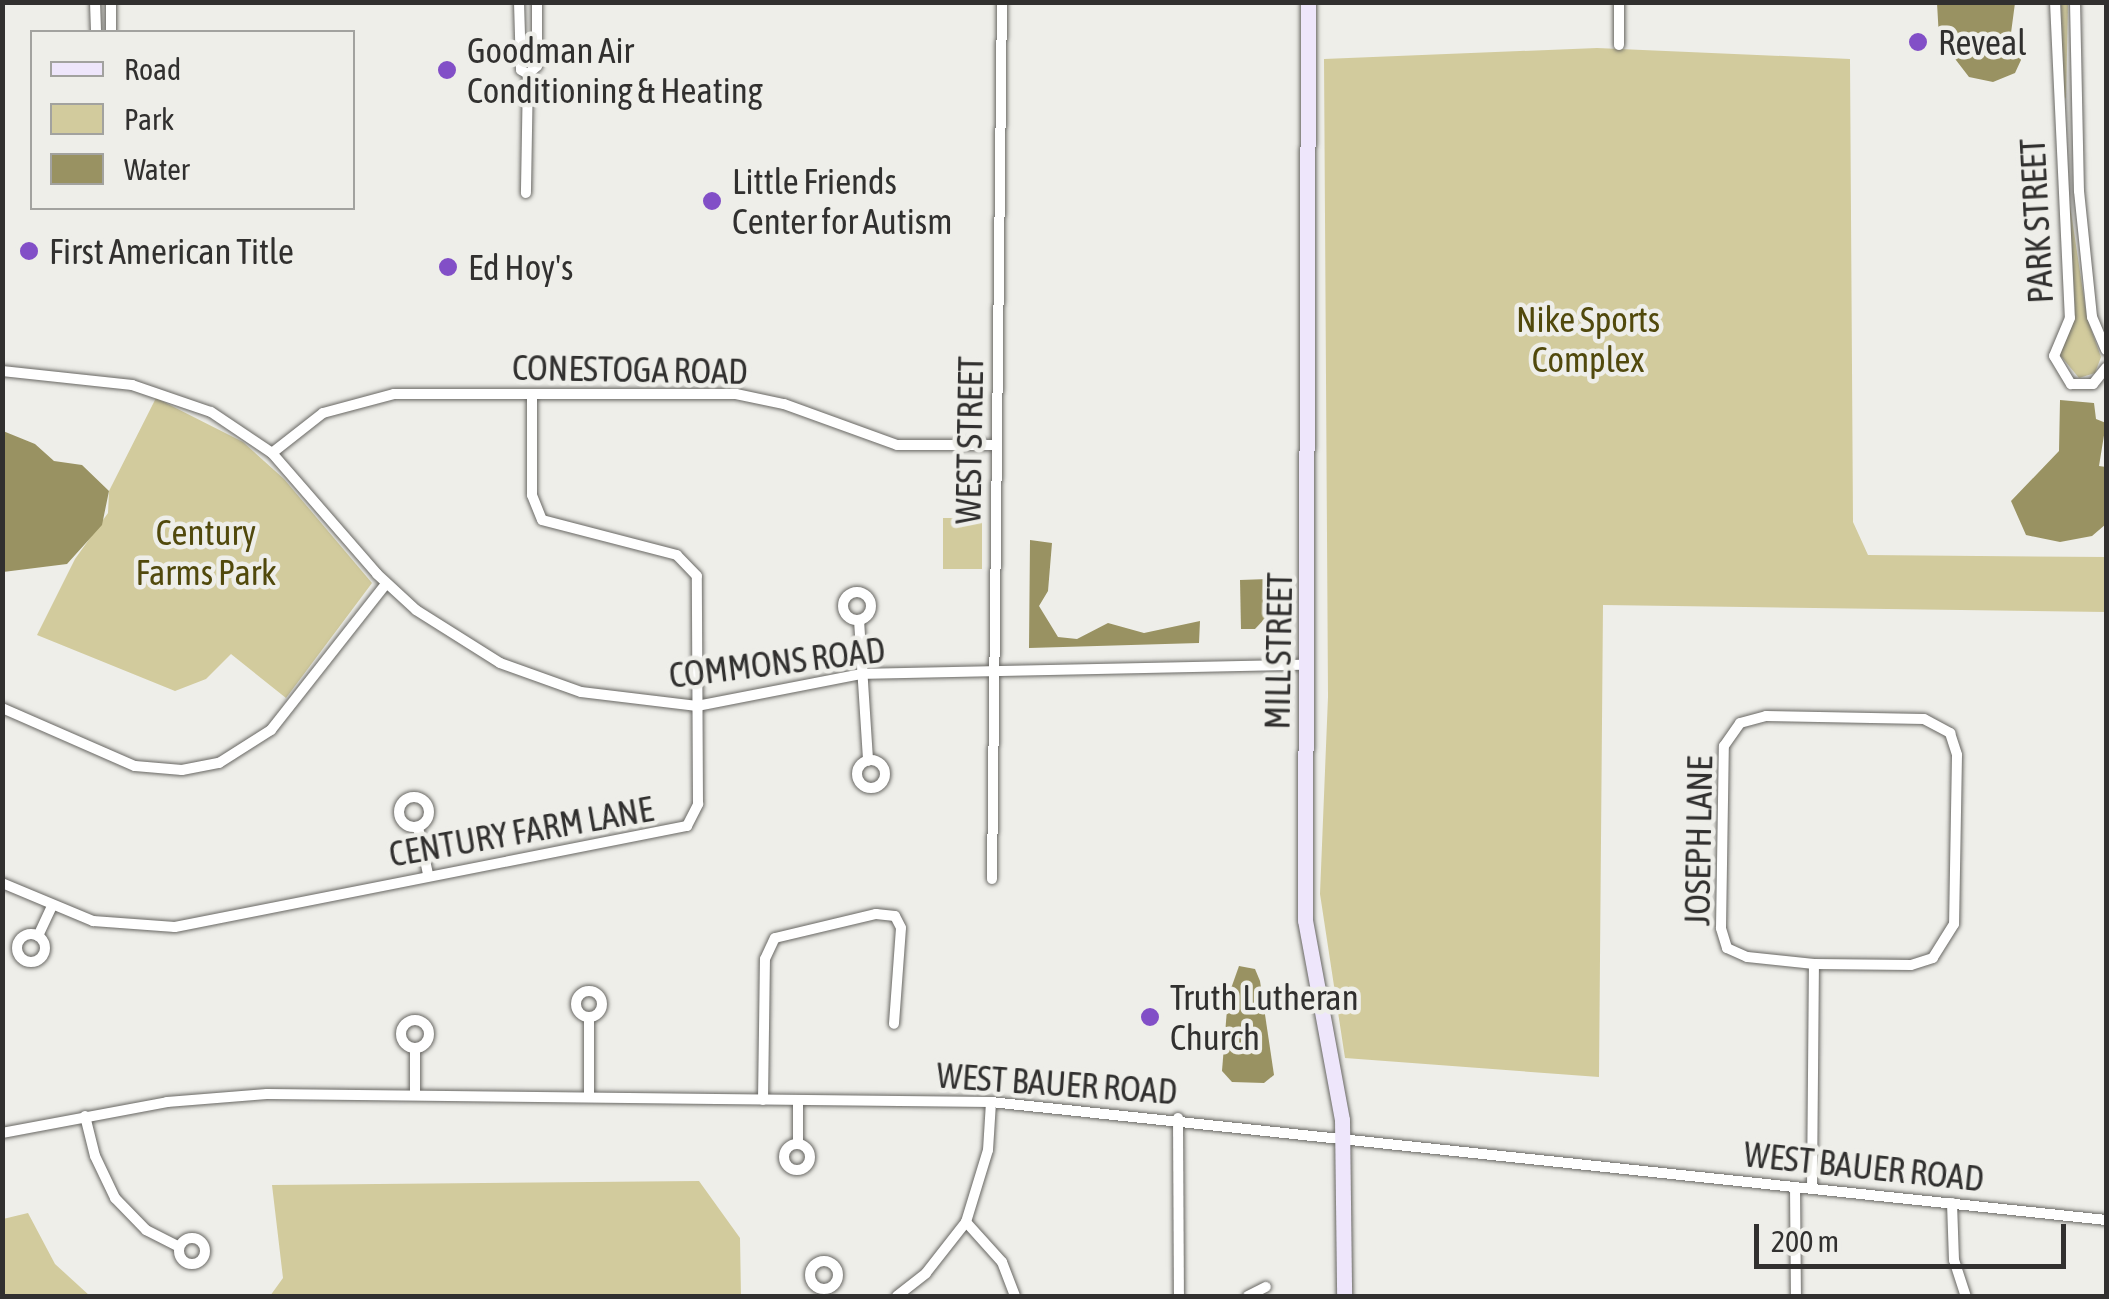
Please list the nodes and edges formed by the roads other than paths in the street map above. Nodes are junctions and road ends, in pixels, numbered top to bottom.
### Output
1 (95, 2) edge
2 (111, 2) edge
3 (519, 2) edge
4 (537, 2) edge
5 (1002, 2) edge
6 (1308, 2) edge
7 (1619, 2) edge
8 (2055, 2) edge
9 (2075, 2) edge
10 (96, 30) edge
11 (111, 30) edge
12 (1619, 45) dead end
13 (528, 74) junction
14 (526, 194) dead end
15 (2106, 350) edge
16 (2106, 368) edge
17 (2, 371) edge
18 (532, 394) junction
19 (997, 445) junction
20 (272, 453) junction
21 (386, 584) junction
22 (858, 620) dead end
23 (1308, 665) junction
24 (862, 674) junction
25 (995, 676) junction
26 (697, 706) junction
27 (2, 708) edge
28 (868, 761) dead end
29 (418, 826) dead end
30 (428, 874) junction
31 (992, 878) dead end
32 (2, 883) edge
33 (52, 906) junction
34 (38, 936) dead end
35 (1814, 964) junction
36 (590, 1018) dead end
37 (894, 1024) dead end
38 (415, 1048) dead end
39 (415, 1095) junction
40 (589, 1096) junction
41 (763, 1100) junction
42 (798, 1100) junction
43 (991, 1102) junction
44 (86, 1116) junction
45 (1178, 1118) junction
46 (2, 1133) edge
47 (1343, 1136) junction
48 (798, 1144) dead end
49 (1795, 1186) junction
50 (1812, 1188) junction
51 (1952, 1203) junction
52 (2106, 1220) edge
53 (966, 1222) junction
54 (180, 1246) dead end
55 (1266, 1287) dead end
56 (897, 1296) edge
57 (1015, 1296) edge
58 (1178, 1296) edge
59 (1248, 1296) edge
60 (1344, 1296) edge
61 (1796, 1296) edge
62 (1966, 1296) edge

1 - 10 street
2 - 11 street
3 - 13 street
4 - 13 street
5 - 19 street, WEST STREET
6 - 23 main road, MILL STREET
7 - 12 street
8 - 16 street, PARK STREET
9 - 15 street, PARK STREET
13 - 14 street
17 - 20 street, COMMONS ROAD
18 - 19 street, CONESTOGA ROAD
18 - 20 street, CONESTOGA ROAD
18 - 26 street, CENTURY FARM LANE
19 - 25 street, WEST STREET
20 - 21 street, COMMONS ROAD
21 - 26 street, COMMONS ROAD
21 - 27 street
22 - 24 street
23 - 25 street, COMMONS ROAD
23 - 47 main road, MILL STREET
24 - 25 street, COMMONS ROAD
24 - 26 street, COMMONS ROAD
24 - 28 street
25 - 31 street, WEST STREET
26 - 30 street, CENTURY FARM LANE
29 - 30 street
30 - 33 street, CENTURY FARM LANE
32 - 33 street, CENTURY FARM LANE
33 - 34 street
35 - 35 street, JOSEPH LANE
35 - 50 street
36 - 40 street
37 - 41 street
38 - 39 street
39 - 40 street, WEST BAUER ROAD
39 - 44 street, WEST BAUER ROAD
40 - 41 street, WEST BAUER ROAD
41 - 42 street, WEST BAUER ROAD
42 - 43 street, WEST BAUER ROAD
42 - 48 street
43 - 45 street, WEST BAUER ROAD
43 - 53 street
44 - 46 street, WEST BAUER ROAD
44 - 54 street
45 - 47 street, WEST BAUER ROAD
45 - 58 street
47 - 49 street, WEST BAUER ROAD
47 - 60 main road, MILL STREET
49 - 50 street, WEST BAUER ROAD
49 - 61 street
50 - 51 street, WEST BAUER ROAD
51 - 52 street, WEST BAUER ROAD
51 - 62 street
53 - 56 street
53 - 57 street
55 - 59 street

